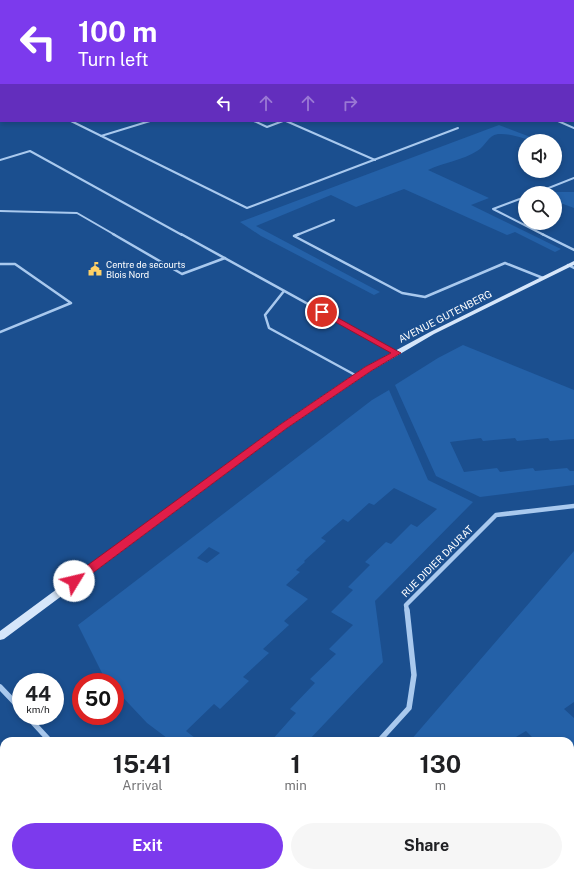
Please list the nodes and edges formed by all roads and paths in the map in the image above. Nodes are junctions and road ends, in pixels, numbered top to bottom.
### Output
1 (73, 122) edge
2 (147, 122) edge
3 (256, 122) edge
4 (282, 122) edge
5 (287, 122) edge
6 (560, 122) edge
7 (458, 128) dead end
8 (574, 128) edge
9 (101, 136) junction
10 (0, 160) edge
11 (375, 160) junction
12 (574, 178) edge
13 (554, 186) edge
14 (518, 200) edge
15 (0, 211) edge
16 (334, 220) dead end
17 (518, 222) edge
18 (534, 230) edge
19 (574, 250) edge
20 (225, 258) junction
21 (0, 264) edge
22 (572, 265) edge
23 (543, 278) junction
24 (284, 291) junction
25 (0, 332) edge
26 (397, 353) junction
27 (358, 376) junction
28 (574, 506) edge
29 (0, 636) edge
30 (0, 687) edge
31 (12, 700) edge
32 (35, 725) edge
33 (46, 737) edge
34 (383, 737) edge

1 - 9 lane
2 - 9 lane
3 - 4 lane
5 - 11 lane
6 - 8 lane
7 - 11 lane
9 - 11 lane
10 - 20 lane
12 - 13 lane
14 - 17 lane
15 - 20 lane
16 - 23 lane
18 - 19 lane
20 - 24 lane
21 - 25 lane
22 - 23 main road, AVENUE GUTENBERG
23 - 26 main road, AVENUE GUTENBERG
24 - 26 lane
24 - 27 lane
26 - 27 main road, AVENUE GUTENBERG
27 - 29 main road, AVENUE GUTENBERG
28 - 34 street, RUE DIDIER DAURAT
30 - 31 street
32 - 33 street

